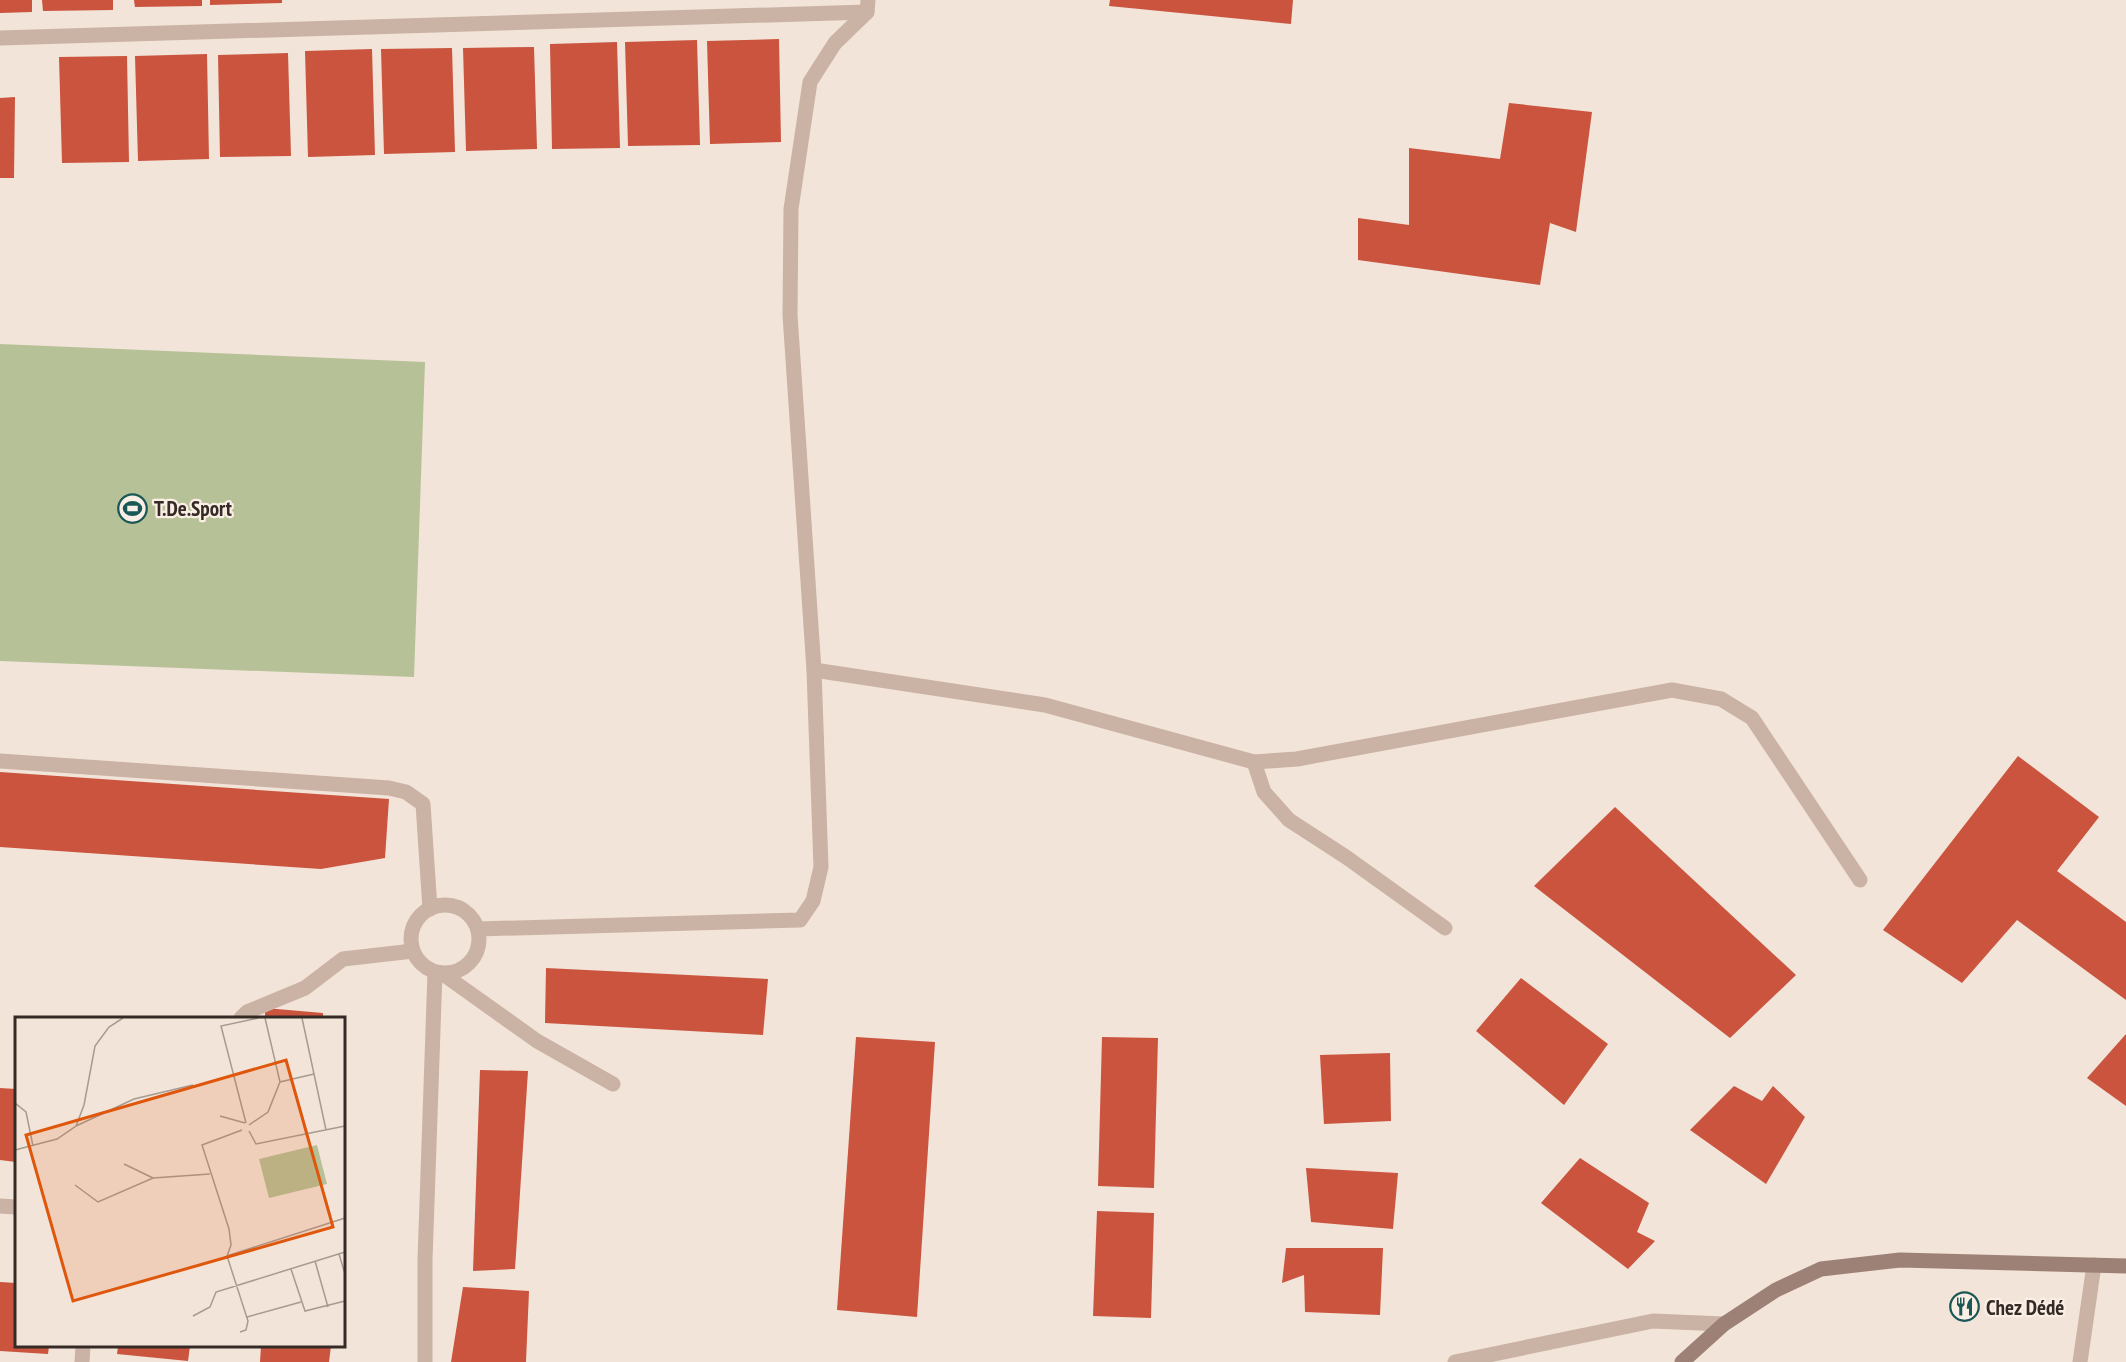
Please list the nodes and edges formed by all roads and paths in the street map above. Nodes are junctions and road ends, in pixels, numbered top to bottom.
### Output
1 (868, 6) edge
2 (0, 38) edge
3 (814, 670) junction
4 (0, 761) edge
5 (1254, 762) junction
6 (1860, 880) dead end
7 (430, 909) junction
8 (1445, 928) dead end
9 (478, 929) junction
10 (413, 951) junction
11 (439, 973) junction
12 (242, 1017) edge
13 (613, 1084) dead end
14 (0, 1206) edge
15 (15, 1207) edge
16 (2094, 1265) junction
17 (2126, 1266) edge
18 (1724, 1324) junction
19 (83, 1347) edge
20 (82, 1362) edge
21 (425, 1362) edge
22 (1455, 1362) edge
23 (1682, 1362) edge
24 (2080, 1362) edge

1 - 2 street
1 - 3 street
3 - 5 street
3 - 9 street
4 - 7 street
5 - 6 street
5 - 8 street
7 - 9 street
7 - 10 street
9 - 11 street
10 - 11 street
10 - 12 street
11 - 13 street
11 - 21 street
14 - 15 street
16 - 17 main road
16 - 18 main road
16 - 24 street
18 - 22 street
18 - 23 main road
19 - 20 street

